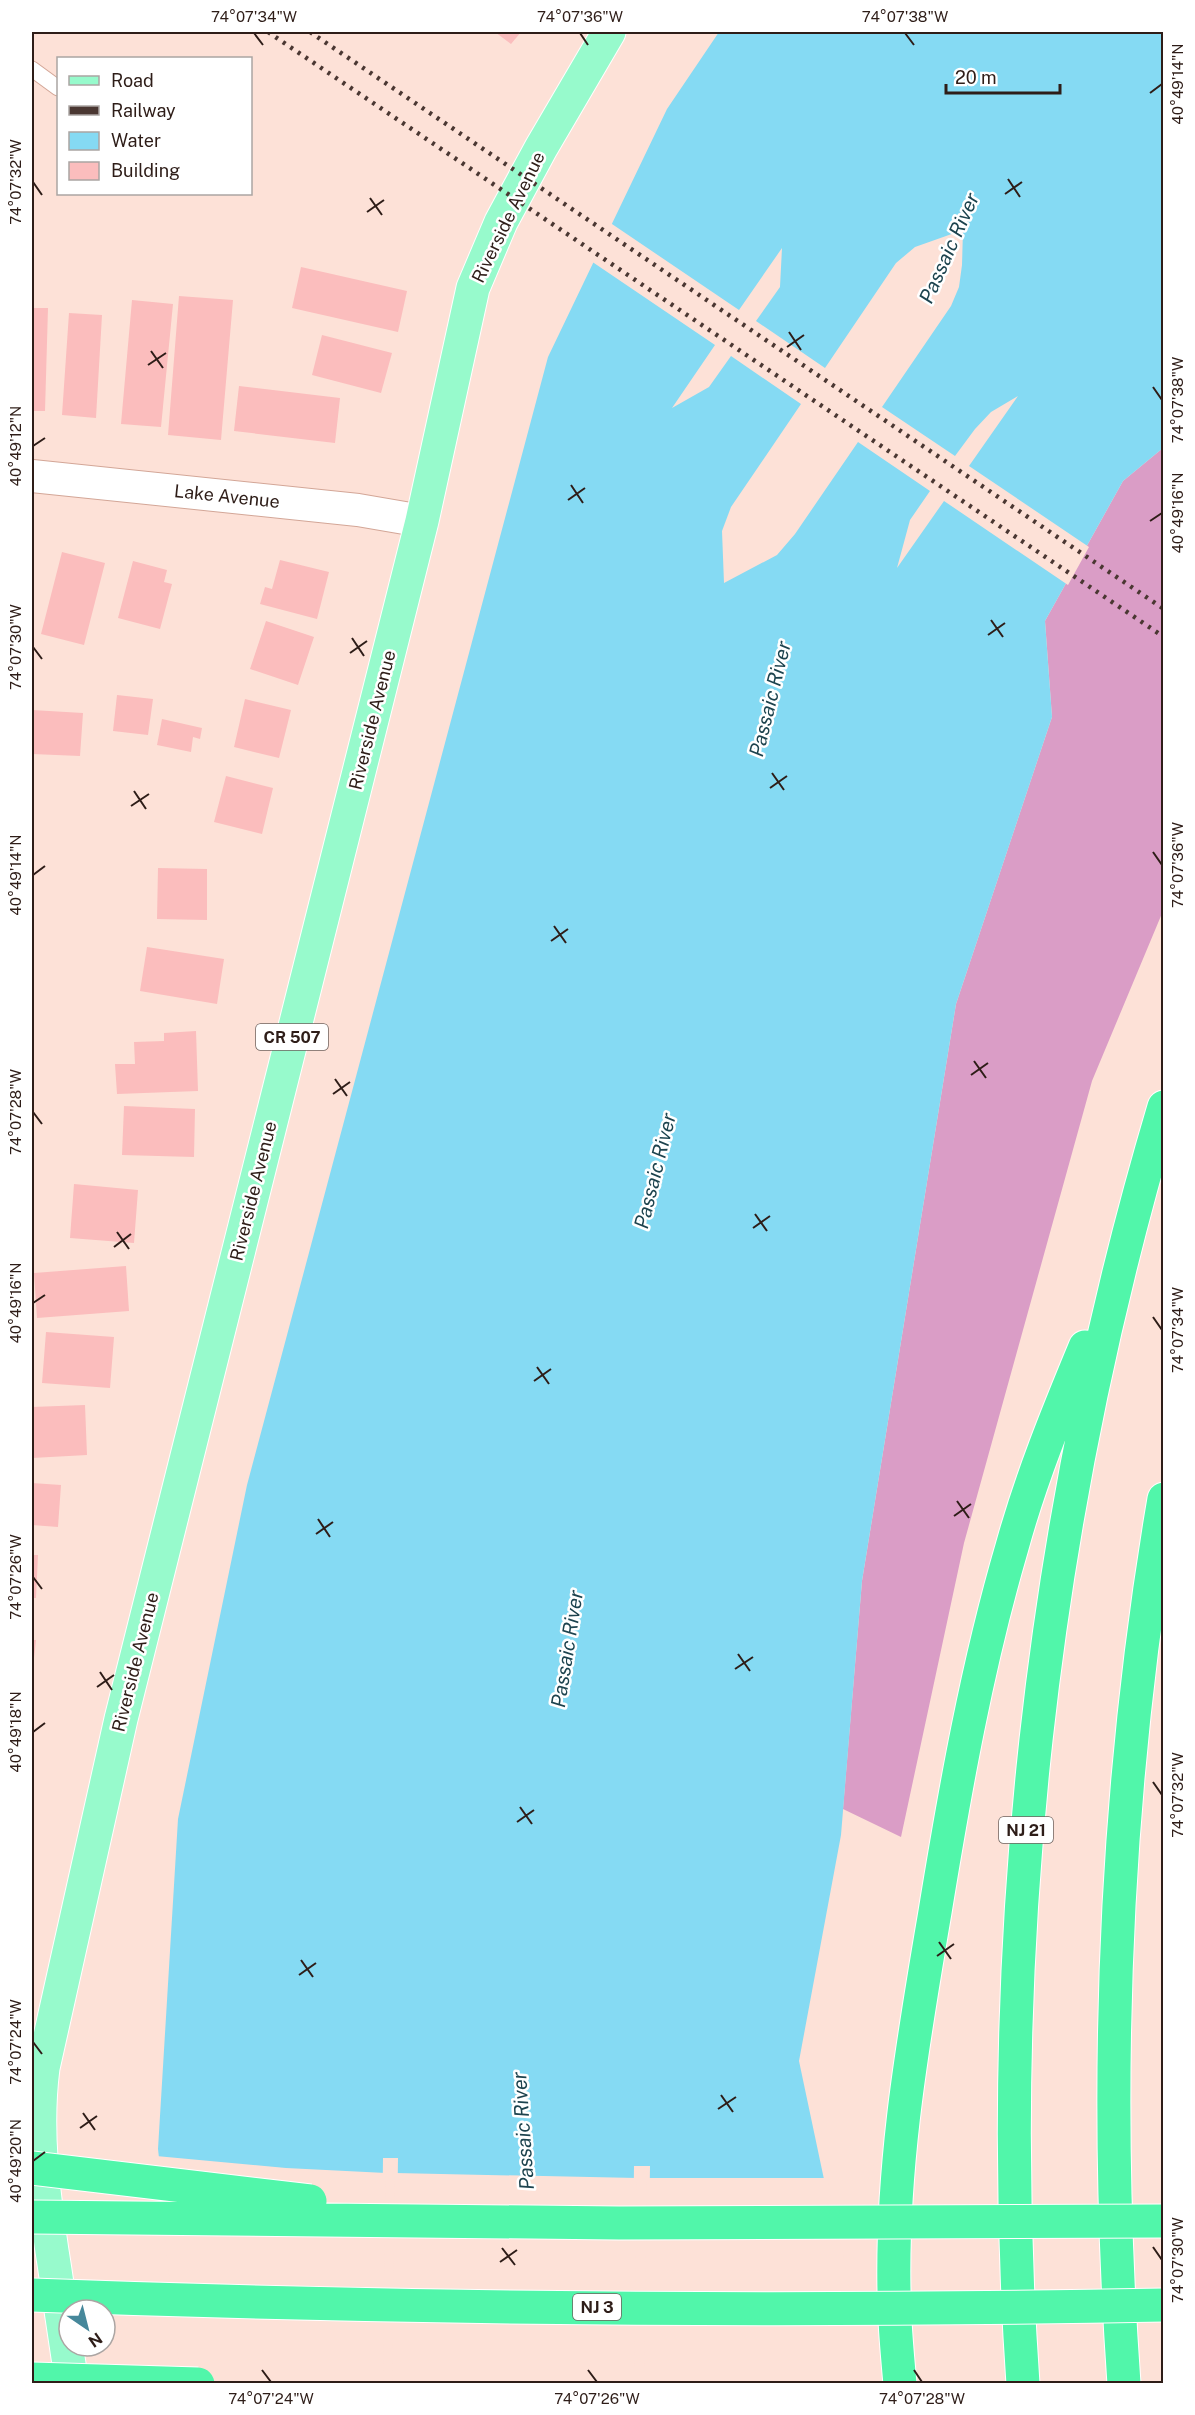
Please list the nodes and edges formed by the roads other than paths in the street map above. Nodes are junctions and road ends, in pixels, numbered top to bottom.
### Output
1 (609, 32) edge
2 (32, 69) edge
3 (57, 87) edge
4 (32, 477) edge
5 (422, 521) junction
6 (1164, 1107) edge
7 (1116, 1283) junction
8 (1164, 1499) edge
9 (37, 2067) edge
10 (32, 2168) edge
11 (32, 2217) edge
12 (479, 2221) junction
13 (1164, 2221) edge
14 (32, 2295) edge
15 (1164, 2305) edge
16 (32, 2379) edge
17 (72, 2384) edge
18 (198, 2384) edge
19 (900, 2384) edge
20 (1023, 2384) edge
21 (1124, 2384) edge

1 - 5 main road, Riverside Avenue / CR 507
2 - 3 lane
4 - 5 street, Lake Avenue
5 - 9 main road, Riverside Avenue / CR 507
6 - 7 highway, NJ 21
7 - 19 highway
7 - 20 highway, NJ 21
8 - 21 highway
9 - 17 main road, Riverside Avenue / CR 507
10 - 12 highway, bridge
11 - 12 highway, bridge
12 - 13 highway, bridge
14 - 15 highway, NJ 3, bridge
16 - 18 highway, bridge

